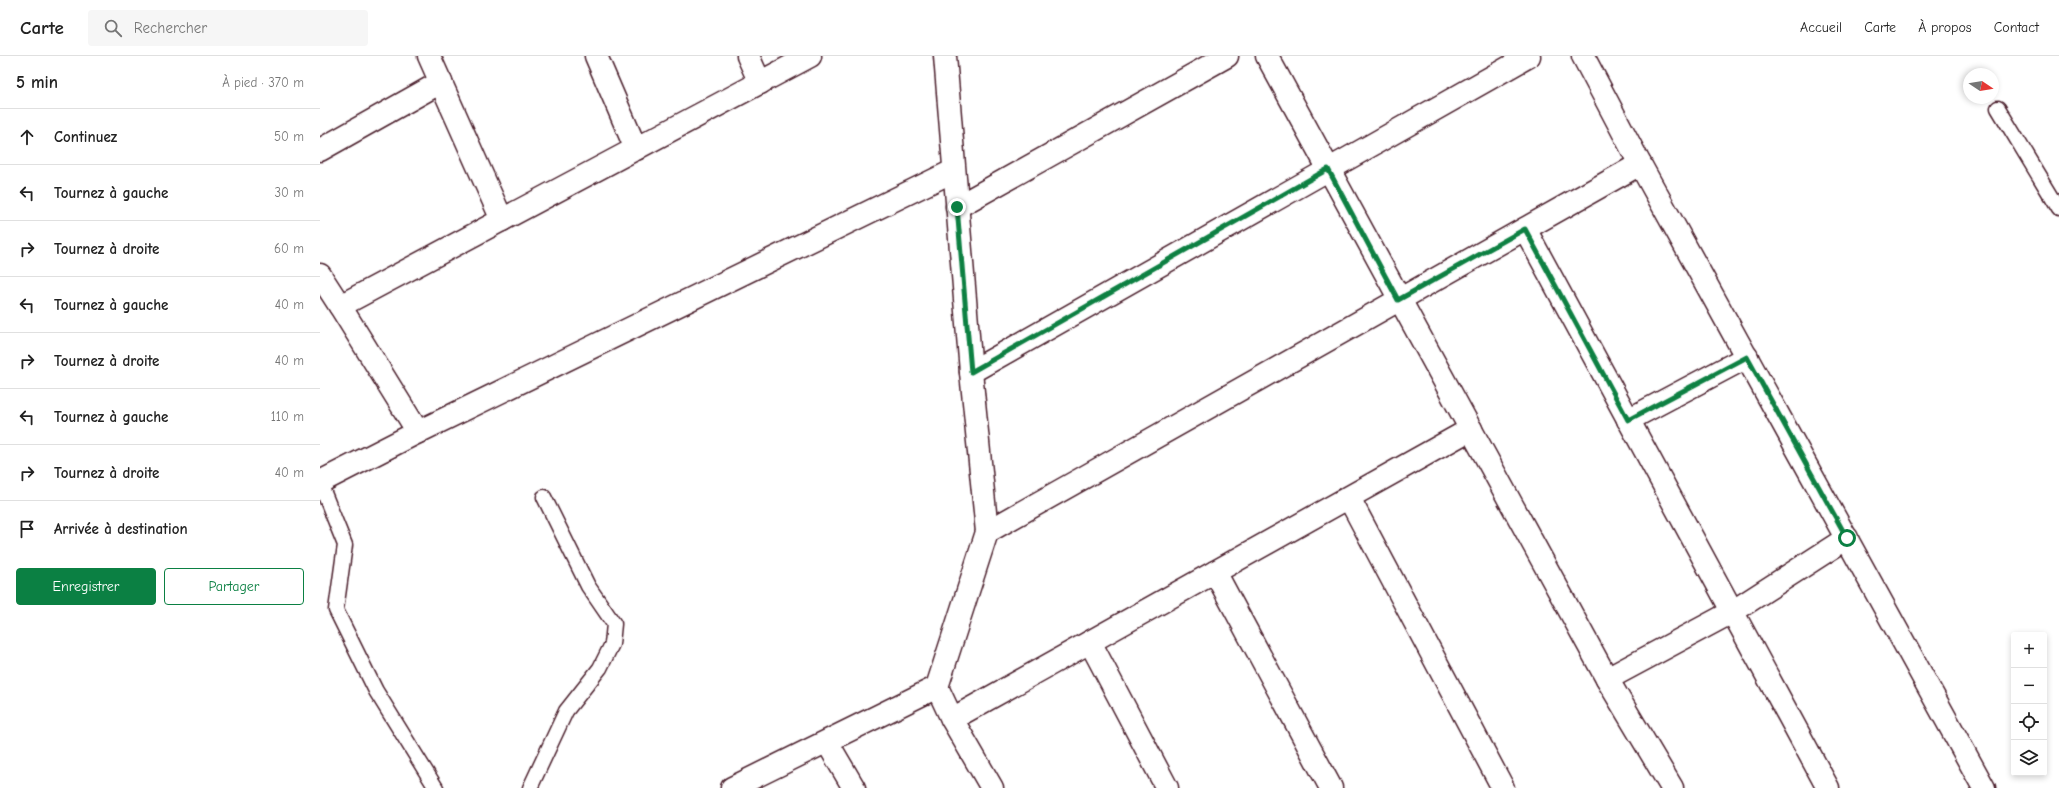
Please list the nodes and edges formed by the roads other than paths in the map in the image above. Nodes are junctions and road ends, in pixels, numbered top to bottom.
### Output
1 (429, 56) edge
2 (596, 56) edge
3 (748, 56) edge
4 (810, 56) edge
5 (945, 56) edge
6 (1227, 56) edge
7 (1267, 56) edge
8 (1529, 56) edge
9 (1583, 56) edge
10 (441, 82) junction
11 (760, 83) junction
12 (1998, 108) dead end
13 (636, 149) junction
14 (320, 150) edge
15 (1640, 164) junction
16 (1328, 169) junction
17 (954, 171) junction
18 (957, 207) junction
19 (2059, 210) edge
20 (502, 220) junction
21 (1525, 229) junction
22 (320, 275) edge
23 (1398, 300) junction
24 (340, 306) junction
25 (1747, 357) junction
26 (971, 372) junction
27 (1628, 420) junction
28 (1471, 429) junction
29 (418, 432) junction
30 (320, 483) edge
31 (544, 498) dead end
32 (1349, 498) junction
33 (987, 532) junction
34 (1847, 538) junction
35 (1215, 572) junction
36 (1732, 612) junction
37 (1090, 642) junction
38 (1607, 679) junction
39 (937, 687) junction
40 (952, 719) junction
41 (827, 742) junction
42 (1664, 786) edge
43 (436, 788) edge
44 (530, 788) edge
45 (732, 788) edge
46 (854, 788) edge
47 (992, 788) edge
48 (1167, 788) edge
49 (1331, 788) edge
50 (1503, 788) edge
51 (1828, 788) edge
52 (1984, 788) edge

1 - 10 street
2 - 13 street
3 - 11 street
4 - 11 street
5 - 17 street
6 - 18 street
7 - 16 street
8 - 16 street
9 - 15 street
10 - 14 street
10 - 20 street
11 - 13 street
12 - 19 lane
13 - 20 street
15 - 21 street
15 - 25 street
16 - 23 street
16 - 26 street
17 - 18 street
17 - 29 street
18 - 26 street
20 - 24 street
21 - 23 street
21 - 27 street
22 - 24 street
23 - 28 street
23 - 33 street
24 - 29 street
25 - 27 street
25 - 34 street
26 - 33 street
27 - 36 street
28 - 32 street
28 - 38 street
29 - 30 street
30 - 43 lane
31 - 44 lane
32 - 35 street
32 - 50 street
33 - 39 street
34 - 36 street
34 - 52 street
35 - 37 street
35 - 49 street
36 - 38 street
36 - 51 street
37 - 40 street
37 - 48 street
38 - 42 street
39 - 40 street
39 - 41 street
40 - 47 street
41 - 45 street
41 - 46 street

